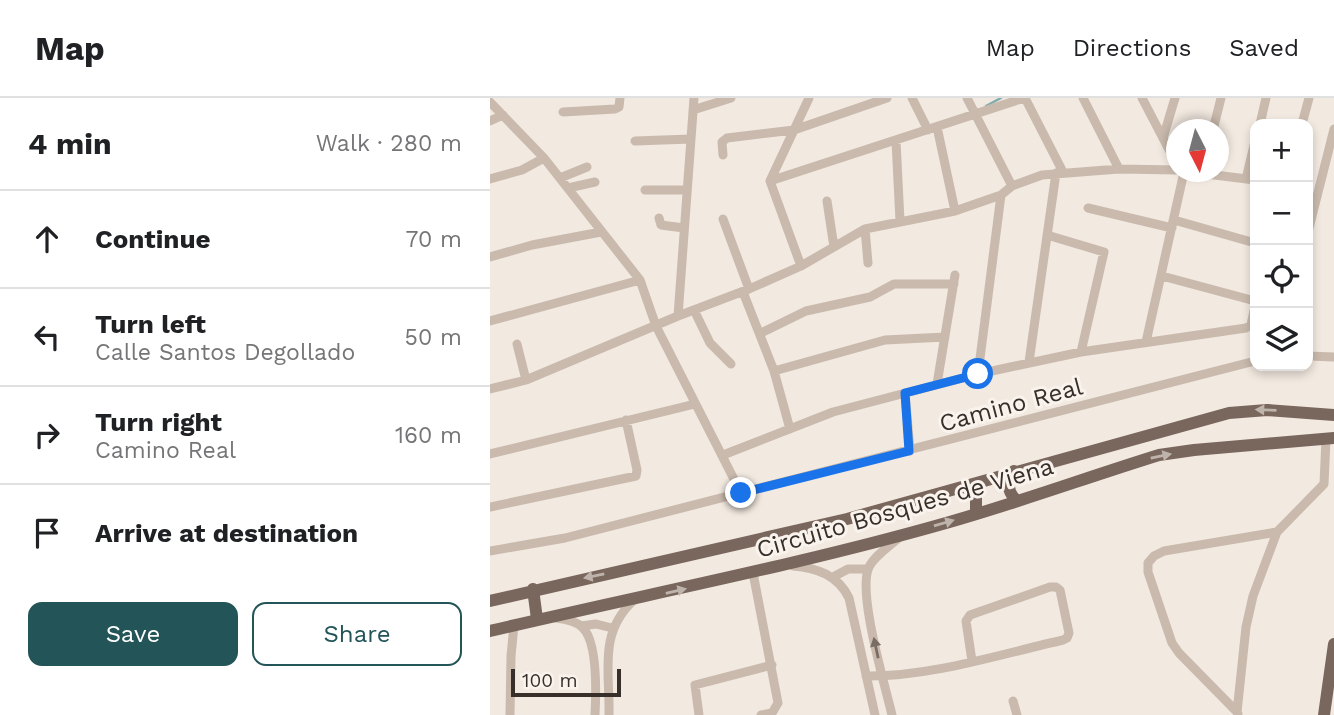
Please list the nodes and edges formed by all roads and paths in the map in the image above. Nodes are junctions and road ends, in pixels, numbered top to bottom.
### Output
1 (620, 98) edge
2 (694, 98) edge
3 (731, 98) edge
4 (809, 98) edge
5 (887, 98) edge
6 (912, 98) edge
7 (967, 98) edge
8 (1024, 98) edge
9 (1083, 98) edge
10 (1142, 98) edge
11 (1175, 98) edge
12 (1222, 98) edge
13 (1266, 98) edge
14 (1309, 98) edge
15 (490, 103) edge
16 (693, 110) junction
17 (563, 112) dead end
18 (503, 115) junction
19 (974, 116) junction
20 (1216, 119) edge
21 (1261, 119) edge
22 (1303, 119) edge
23 (490, 121) edge
24 (932, 128) junction
25 (1334, 129) edge
26 (794, 130) junction
27 (1163, 138) junction
28 (691, 139) junction
29 (635, 141) dead end
30 (896, 141) junction
31 (1166, 144) edge
32 (723, 155) dead end
33 (544, 158) junction
34 (587, 167) dead end
35 (1166, 167) edge
36 (1119, 169) junction
37 (1059, 173) junction
38 (1229, 176) edge
39 (560, 178) junction
40 (490, 179) edge
41 (1250, 179) edge
42 (770, 181) junction
43 (595, 182) dead end
44 (1182, 182) edge
45 (1013, 186) junction
46 (568, 188) junction
47 (645, 190) dead end
48 (687, 190) junction
49 (1001, 195) junction
50 (827, 201) dead end
51 (1088, 208) dead end
52 (954, 211) junction
53 (1313, 212) edge
54 (659, 218) dead end
55 (723, 219) dead end
56 (900, 221) junction
57 (1173, 224) junction
58 (684, 228) junction
59 (865, 229) junction
60 (601, 232) junction
61 (1047, 235) junction
62 (1250, 242) edge
63 (834, 247) junction
64 (490, 257) edge
65 (868, 263) dead end
66 (801, 266) junction
67 (1162, 276) junction
68 (640, 280) junction
69 (746, 291) junction
70 (1250, 302) edge
71 (1254, 308) edge
72 (694, 310) junction
73 (678, 316) junction
74 (490, 321) edge
75 (656, 326) junction
76 (761, 333) junction
77 (945, 337) junction
78 (1146, 342) junction
79 (517, 344) dead end
80 (1081, 352) junction
81 (1313, 356) edge
82 (1334, 357) edge
83 (1029, 362) junction
84 (1250, 362) edge
85 (731, 364) dead end
86 (774, 371) junction
87 (978, 374) junction
88 (526, 380) junction
89 (937, 384) junction
90 (490, 389) edge
91 (905, 393) junction
92 (695, 404) junction
93 (1334, 415) edge
94 (626, 420) junction
95 (790, 429) junction
96 (1330, 438) edge
97 (909, 451) junction
98 (490, 454) edge
99 (723, 456) junction
100 (1014, 471) junction
101 (964, 485) junction
102 (741, 493) junction
103 (1016, 500) junction
104 (490, 507) edge
105 (976, 513) junction
106 (1277, 533) junction
107 (904, 534) junction
108 (490, 551) edge
109 (784, 565) junction
110 (868, 569) junction
111 (753, 573) junction
112 (833, 577) junction
113 (533, 589) junction
114 (634, 600) junction
115 (490, 601) edge
116 (542, 618) junction
117 (514, 625) junction
118 (581, 626) junction
119 (612, 628) junction
120 (493, 631) edge
121 (1334, 644) edge
122 (511, 656) junction
123 (972, 661) junction
124 (772, 665) junction
125 (866, 676) junction
126 (883, 676) junction
127 (1013, 701) dead end
128 (1238, 713) edge
129 (510, 715) edge
130 (595, 715) edge
131 (609, 715) edge
132 (699, 715) edge
133 (761, 715) edge
134 (875, 715) edge
135 (891, 715) edge
136 (1017, 715) edge
137 (1324, 715) edge

1 - 17 street
2 - 16 street
3 - 16 street
4 - 26 street
5 - 26 street
6 - 24 street
7 - 19 street
8 - 19 street
8 - 37 street
9 - 36 street
10 - 27 street
11 - 27 street
12 - 20 street
13 - 21 street
14 - 22 street
15 - 18 street
16 - 28 street
18 - 23 street
18 - 33 street
19 - 24 street
19 - 45 street
24 - 30 street
24 - 52 street
25 - 53 street
26 - 32 street
26 - 42 street
27 - 31 street
28 - 29 street
28 - 48 street
30 - 42 street
30 - 56 street
33 - 39 street
33 - 40 street
34 - 39 street
35 - 36 street
36 - 37 street
37 - 45 street
37 - 61 street
38 - 41 street
39 - 46 street
42 - 66 street
43 - 46 street
44 - 57 street
45 - 49 street
46 - 60 street
47 - 48 street
48 - 58 street
49 - 52 street
49 - 87 street
50 - 63 street
51 - 57 street
52 - 56 street
54 - 58 street
55 - 69 street
56 - 59 street
57 - 62 street
57 - 67 street
58 - 73 street
59 - 63 street
59 - 65 street
60 - 64 street
60 - 68 street
61 - 80 street
61 - 83 street
63 - 66 street
66 - 69 street
67 - 70 street
67 - 78 street
68 - 74 street
68 - 75 street
69 - 72 street
69 - 76 street
71 - 78 street
72 - 73 street
72 - 85 street
73 - 75 street
75 - 88 street
75 - 92 street
76 - 77 street
76 - 86 street
77 - 86 street
77 - 89 street
78 - 80 street
79 - 88 street
80 - 83 street
81 - 82 street
83 - 87 street
84 - 97 street, Camino Real
86 - 95 street
87 - 89 street
88 - 90 street
89 - 91 street
91 - 95 street
91 - 97 street
92 - 94 street
92 - 99 street
93 -> 100 main road, Circuito Bosques de Viena
94 - 98 street
94 - 104 street
95 - 99 street
103 -> 96 main road, Circuito Bosques de Viena
96 - 106 street
97 - 102 street, Camino Real
99 - 102 street
100 - 101 main road, Circuito Bosques de Viena
100 - 103 main road
101 - 105 main road
101 -> 113 main road, Circuito Bosques de Viena
102 - 108 street, Camino Real
103 - 105 main road, Circuito Bosques de Viena
107 -> 105 main road, Circuito Bosques de Viena
106 - 128 street
106 - 128 street
107 - 109 main road, Circuito Bosques de Viena
107 - 110 street
109 - 111 main road, Circuito Bosques de Viena
109 - 112 street
110 - 112 street
126 -> 110 street
114 -> 111 main road, Circuito Bosques de Viena
111 - 124 street
112 - 125 street
113 - 115 main road, Circuito Bosques de Viena
113 - 116 main road
114 - 116 main road, Circuito Bosques de Viena
114 - 119 street
116 - 117 main road, Circuito Bosques de Viena
116 - 118 street
117 - 120 main road, Circuito Bosques de Viena
117 - 122 street
118 - 119 street
118 - 130 street
119 - 131 street
120 - 122 street
121 - 137 main road
122 - 129 street
123 - 123 street
123 - 126 street
124 - 132 street
124 - 133 street
125 - 126 street
125 - 134 street
126 - 135 street
127 - 136 street

